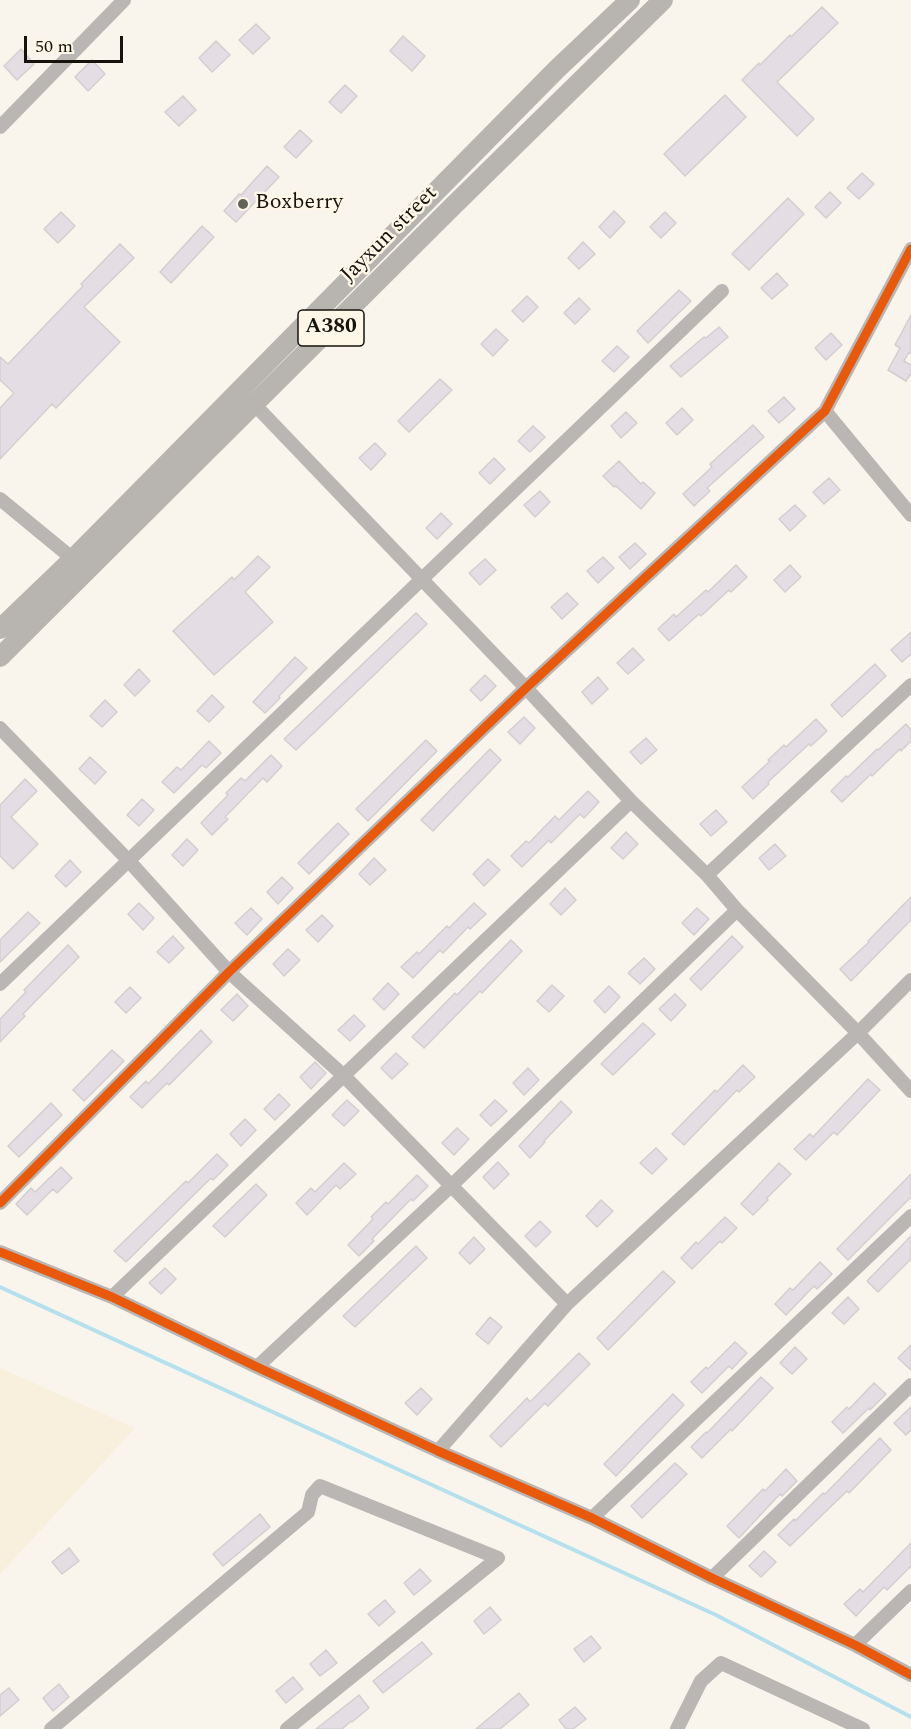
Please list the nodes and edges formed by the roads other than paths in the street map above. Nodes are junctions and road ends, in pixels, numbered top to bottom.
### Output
1 (124, 0) edge
2 (630, 0) edge
3 (663, 0) edge
4 (0, 127) edge
5 (911, 249) edge
6 (722, 291) dead end
7 (254, 404) junction
8 (825, 411) junction
9 (0, 499) edge
10 (911, 515) edge
11 (73, 559) junction
12 (423, 579) junction
13 (0, 629) edge
14 (0, 657) edge
15 (911, 685) edge
16 (526, 688) junction
17 (0, 728) edge
18 (631, 801) junction
19 (129, 861) junction
20 (707, 875) junction
21 (737, 910) junction
22 (229, 972) junction
23 (911, 981) edge
24 (0, 984) edge
25 (858, 1033) junction
26 (344, 1076) junction
27 (911, 1091) edge
28 (451, 1186) junction
29 (0, 1203) edge
30 (911, 1216) edge
31 (0, 1252) edge
32 (112, 1297) junction
33 (567, 1304) junction
34 (257, 1367) junction
35 (911, 1385) edge
36 (438, 1451) junction
37 (592, 1518) junction
38 (712, 1578) junction
39 (911, 1591) edge
40 (855, 1645) junction
41 (911, 1675) edge
42 (856, 1728) edge
43 (51, 1729) edge
44 (286, 1729) edge
45 (677, 1729) edge

1 - 4 street
2 - 11 highway, Jayxun street / A380
3 - 7 highway, Jayxun street / A380
5 - 8 street
6 - 12 street
7 - 12 street
7 - 14 highway, Jayxun street / A380
8 - 10 street
8 - 16 street
9 - 11 street
11 - 13 highway, Jayxun street / A380
12 - 16 street
12 - 19 street
15 - 20 street
16 - 18 street
16 - 22 street
17 - 19 street
18 - 20 street
18 - 26 street
19 - 22 street
19 - 24 street
20 - 21 street
21 - 25 street
21 - 28 street
22 - 26 street
22 - 29 street
23 - 25 street
25 - 27 street
25 - 33 street
26 - 28 street
26 - 32 street
28 - 33 street
28 - 34 street
30 - 37 street
31 - 32 street
32 - 34 street
33 - 36 street
34 - 36 street
35 - 38 street
36 - 37 street
37 - 38 street
38 - 40 street
39 - 40 street
40 - 41 street
42 - 45 street
43 - 44 street

